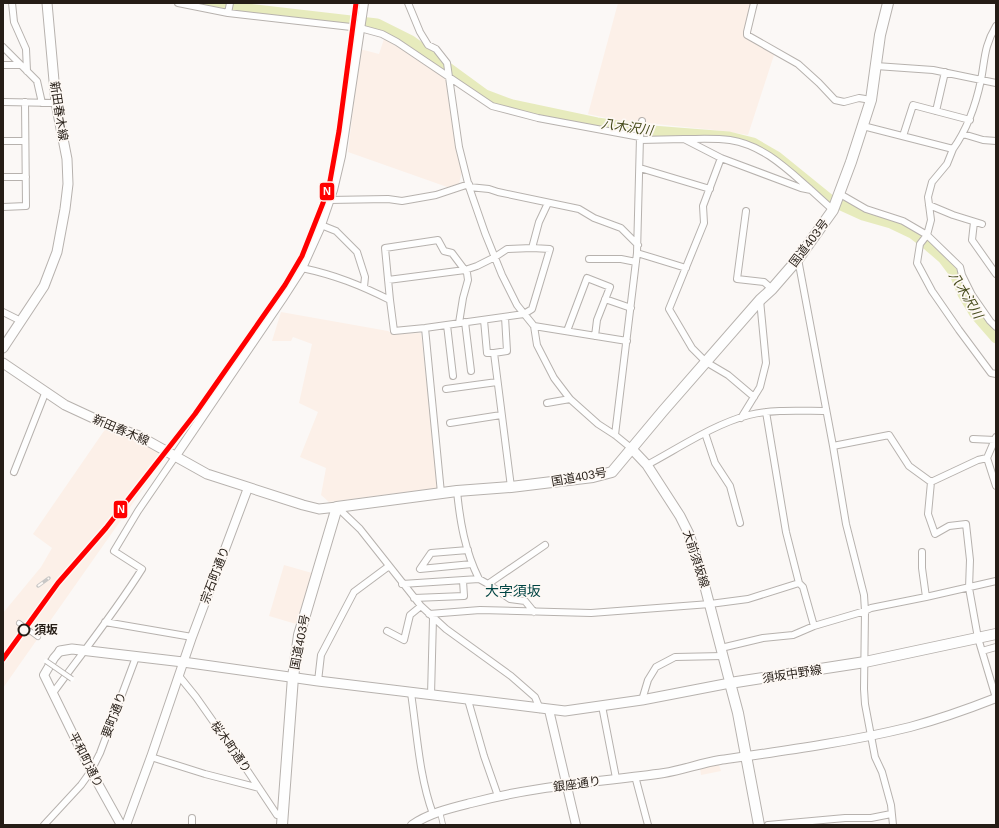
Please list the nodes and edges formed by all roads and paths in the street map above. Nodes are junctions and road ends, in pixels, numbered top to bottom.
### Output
1 (12, 3) edge
2 (47, 3) edge
3 (178, 3) edge
4 (230, 3) edge
5 (408, 3) edge
6 (754, 3) edge
7 (888, 3) edge
8 (363, 7) edge
9 (228, 12) junction
10 (996, 26) edge
11 (360, 28) junction
12 (3, 48) edge
13 (3, 65) edge
14 (21, 65) junction
15 (876, 66) junction
16 (27, 71) junction
17 (945, 72) junction
18 (449, 76) junction
19 (981, 80) junction
20 (996, 83) edge
21 (871, 100) junction
22 (3, 102) edge
23 (25, 102) junction
24 (56, 102) junction
25 (42, 103) junction
26 (936, 111) junction
27 (970, 120) junction
28 (642, 121) dead end
29 (863, 126) junction
30 (963, 134) junction
31 (903, 136) junction
32 (640, 138) junction
33 (684, 139) junction
34 (3, 141) edge
35 (25, 141) junction
36 (996, 141) edge
37 (954, 149) junction
38 (722, 158) junction
39 (640, 168) junction
40 (3, 177) edge
41 (26, 177) junction
42 (469, 186) junction
43 (710, 189) junction
44 (811, 190) junction
45 (840, 194) junction
46 (330, 200) junction
47 (548, 203) junction
48 (929, 205) junction
49 (3, 207) edge
50 (833, 210) junction
51 (746, 211) dead end
52 (974, 222) junction
53 (982, 224) dead end
54 (321, 225) junction
55 (927, 235) junction
56 (638, 245) junction
57 (532, 248) junction
58 (637, 252) junction
59 (495, 257) junction
60 (589, 258) dead end
61 (798, 259) junction
62 (636, 262) junction
63 (302, 268) junction
64 (686, 268) junction
65 (465, 270) junction
66 (996, 274) edge
67 (388, 280) junction
68 (364, 287) junction
69 (772, 289) junction
70 (605, 299) junction
71 (390, 300) junction
72 (760, 300) junction
73 (631, 308) junction
74 (3, 312) edge
75 (524, 314) junction
76 (506, 317) junction
77 (484, 320) junction
78 (21, 321) junction
79 (462, 322) junction
80 (447, 325) junction
81 (534, 326) junction
82 (996, 327) edge
83 (424, 328) junction
84 (567, 331) junction
85 (595, 336) junction
86 (627, 341) junction
87 (3, 348) edge
88 (494, 353) junction
89 (706, 362) junction
90 (3, 363) edge
91 (470, 371) dead end
92 (996, 374) edge
93 (453, 376) dead end
94 (497, 382) junction
95 (446, 389) dead end
96 (46, 391) junction
97 (754, 397) junction
98 (570, 399) junction
99 (547, 403) dead end
100 (826, 411) junction
101 (766, 412) junction
102 (501, 415) junction
103 (741, 418) junction
104 (450, 423) dead end
105 (705, 433) junction
106 (615, 435) junction
107 (996, 438) edge
108 (973, 439) dead end
109 (833, 446) junction
110 (631, 448) junction
111 (175, 457) junction
112 (987, 458) junction
113 (646, 465) junction
114 (14, 472) dead end
115 (931, 482) junction
116 (996, 486) edge
117 (511, 487) junction
118 (248, 488) junction
119 (457, 491) junction
120 (441, 493) junction
121 (337, 507) junction
122 (740, 523) dead end
123 (545, 546) dead end
124 (468, 550) junction
125 (922, 552) dead end
126 (472, 564) junction
127 (389, 566) junction
128 (480, 579) junction
129 (463, 581) junction
130 (996, 582) edge
131 (799, 583) junction
132 (402, 584) junction
133 (488, 584) junction
134 (969, 588) junction
135 (926, 597) junction
136 (414, 598) junction
137 (710, 604) junction
138 (421, 606) junction
139 (865, 611) junction
140 (534, 612) junction
141 (431, 616) junction
142 (105, 622) junction
143 (19, 623) dead end
144 (814, 626) junction
145 (387, 631) dead end
146 (996, 634) edge
147 (38, 637) dead end
148 (192, 637) junction
149 (978, 638) junction
150 (996, 647) edge
151 (85, 650) junction
152 (60, 651) joint
153 (982, 651) junction
154 (722, 652) junction
155 (136, 657) junction
156 (46, 661) dead end
157 (183, 662) junction
158 (865, 662) junction
159 (179, 676) junction
160 (294, 677) junction
161 (72, 679) dead end
162 (318, 681) junction
163 (730, 683) junction
164 (53, 693) junction
165 (411, 693) junction
166 (431, 695) junction
167 (996, 698) edge
168 (468, 700) junction
169 (642, 700) junction
170 (602, 706) junction
171 (544, 709) junction
172 (870, 736) junction
173 (151, 757) junction
174 (746, 757) junction
175 (91, 771) junction
176 (635, 776) junction
177 (616, 778) junction
178 (566, 786) junction
179 (259, 788) junction
180 (498, 796) junction
181 (437, 813) junction
182 (891, 814) junction
183 (192, 818) dead end
184 (845, 818) junction
185 (283, 821) edge
186 (44, 825) edge
187 (120, 825) edge
188 (126, 825) edge
189 (192, 825) edge
190 (412, 825) edge
191 (443, 825) edge
192 (576, 825) edge
193 (648, 825) edge
194 (758, 825) edge
195 (768, 825) edge
196 (845, 825) edge
197 (893, 825) edge

1 - 16 street
2 - 24 main road, 新田春木線
3 - 9 street
4 - 9 street
5 - 18 street
6 - 21 street
7 - 15 main road, 国道403号
8 - 11 street
9 - 11 street
10 - 19 street
11 - 18 street
11 - 46 street
12 - 14 street
13 - 14 street
14 - 16 street
15 - 17 street
15 - 21 main road, 国道403号
16 - 25 street
17 - 19 street
17 - 26 street
18 - 32 street
18 - 42 street
19 - 20 street
19 - 27 street
21 - 29 main road, 国道403号
22 - 23 street
23 - 25 street
23 - 35 street
24 - 25 street
24 - 78 main road, 新田春木線
26 - 27 street
26 - 31 street
27 - 30 street
28 - 32 street
29 - 31 street
29 - 45 main road, 国道403号
30 - 36 street
30 - 37 street
31 - 37 street
32 - 33 street
32 - 39 street
33 - 38 street
33 - 44 street
34 - 35 street
35 - 41 street
37 - 48 street
38 - 43 street
38 - 44 street
39 - 43 street
39 - 56 street
40 - 41 street
41 - 49 street
42 - 46 street
42 - 47 street
42 - 59 street
43 - 64 street
44 - 50 street
45 - 50 main road, 国道403号
45 - 55 street
46 - 54 street
47 - 56 street
47 - 57 street
48 - 52 street
48 - 55 street
50 - 61 main road, 国道403号
51 - 69 street
52 - 53 street
52 - 66 street
54 - 63 street
54 - 68 street
55 - 82 street
55 - 92 street
56 - 58 street
57 - 59 street
57 - 75 street
58 - 62 street
58 - 64 street
59 - 65 street
59 - 75 street
60 - 62 street
61 - 69 main road, 国道403号
61 - 100 street
62 - 73 street
63 - 68 street
63 - 111 street
64 - 89 street
65 - 67 street
65 - 67 street
65 - 79 street
67 - 71 street
68 - 71 street
69 - 72 main road, 国道403号
70 - 73 street
70 - 84 street
70 - 85 street
71 - 83 street
72 - 89 main road, 国道403号
72 - 97 street
73 - 86 street
74 - 78 street
75 - 76 street
75 - 81 street
76 - 77 street
76 - 88 street
77 - 79 street
77 - 88 street
78 - 87 main road, 新田春木線
79 - 80 street
79 - 91 street
80 - 83 street
80 - 93 street
81 - 84 street
81 - 98 street
83 - 120 street
84 - 85 street
85 - 86 street
86 - 106 street
88 - 94 street
89 - 97 street
89 - 110 main road, 国道403号
90 - 96 main road, 新田春木線
94 - 95 street
94 - 102 street
96 - 111 main road, 新田春木線
96 - 114 street
97 - 103 street
98 - 99 street
98 - 106 street
100 - 101 street
100 - 109 street
101 - 103 street
101 - 131 street
102 - 104 street
102 - 117 street
103 - 105 street
105 - 113 street
105 - 122 street
106 - 110 street
107 - 108 street
107 - 112 street
109 - 115 street
109 - 139 street
110 - 113 main road, 大前須坂線
110 - 117 main road, 国道403号
111 - 118 main road, 新田春木線
111 - 142 street
112 - 115 street
112 - 116 street
113 - 137 main road, 大前須坂線
115 - 134 street
117 - 119 main road, 国道403号
118 - 121 main road, 新田春木線
118 - 148 street, 宗石町通り
119 - 120 main road, 国道403号
119 - 124 street
120 - 121 main road, 国道403号
121 - 127 street
121 - 160 main road, 国道403号
123 - 133 street
124 - 126 street
124 - 126 street
125 - 135 street
126 - 128 street
127 - 132 street
127 - 162 street
128 - 129 street
128 - 133 street
129 - 132 street
129 - 136 street
130 - 134 street
131 - 137 street
131 - 144 street
132 - 136 street
133 - 140 street
134 - 135 street
134 - 149 street
135 - 139 street
136 - 138 street
137 - 140 street
137 - 154 main road, 大前須坂線
138 - 141 street
138 - 145 street
139 - 144 street
139 - 158 street
140 - 141 street
141 - 166 street
141 - 171 street
142 - 148 street
142 - 151 street
143 - 147 street
144 - 154 street
146 - 149 main road, 須坂中野線
148 - 157 street, 宗石町通り
149 - 153 street
149 - 158 main road, 須坂中野線
150 - 153 street
151 - 152 main road
151 - 155 main road
151 - 164 street
152 - 164 street, 平和町通り
153 - 167 street
154 - 163 main road, 大前須坂線
154 - 169 street
155 - 157 main road
155 - 175 street, 要町通り
156 - 161 street, bridge
157 - 159 street, 宗石町通り
157 - 160 main road
158 - 163 main road, 須坂中野線
158 - 172 street
159 - 173 street
159 - 179 street, 桜木町通り
160 - 162 main road
160 - 185 main road, 国道403号
162 - 165 main road
163 - 169 main road
163 - 174 main road
164 - 175 street, 平和町通り
165 - 166 main road
165 - 181 street
166 - 168 main road
167 - 172 street, 銀座通り
168 - 171 main road
168 - 180 street
169 - 170 main road
170 - 171 main road
170 - 177 street
171 - 178 street
172 - 174 street, 銀座通り
172 - 182 street
173 - 179 street
173 - 188 street
174 - 176 street, 銀座通り
174 - 194 main road
175 - 186 street, 要町通り
175 - 187 street, 平和町通り
176 - 177 street, 銀座通り
176 - 193 street
177 - 178 street, 銀座通り
178 - 180 street, 銀座通り
178 - 192 street
179 - 185 street, 桜木町通り
180 - 181 street, 銀座通り
181 - 190 street, 銀座通り
181 - 191 street
182 - 184 street
182 - 197 street
183 - 189 street
184 - 195 street
184 - 196 street

